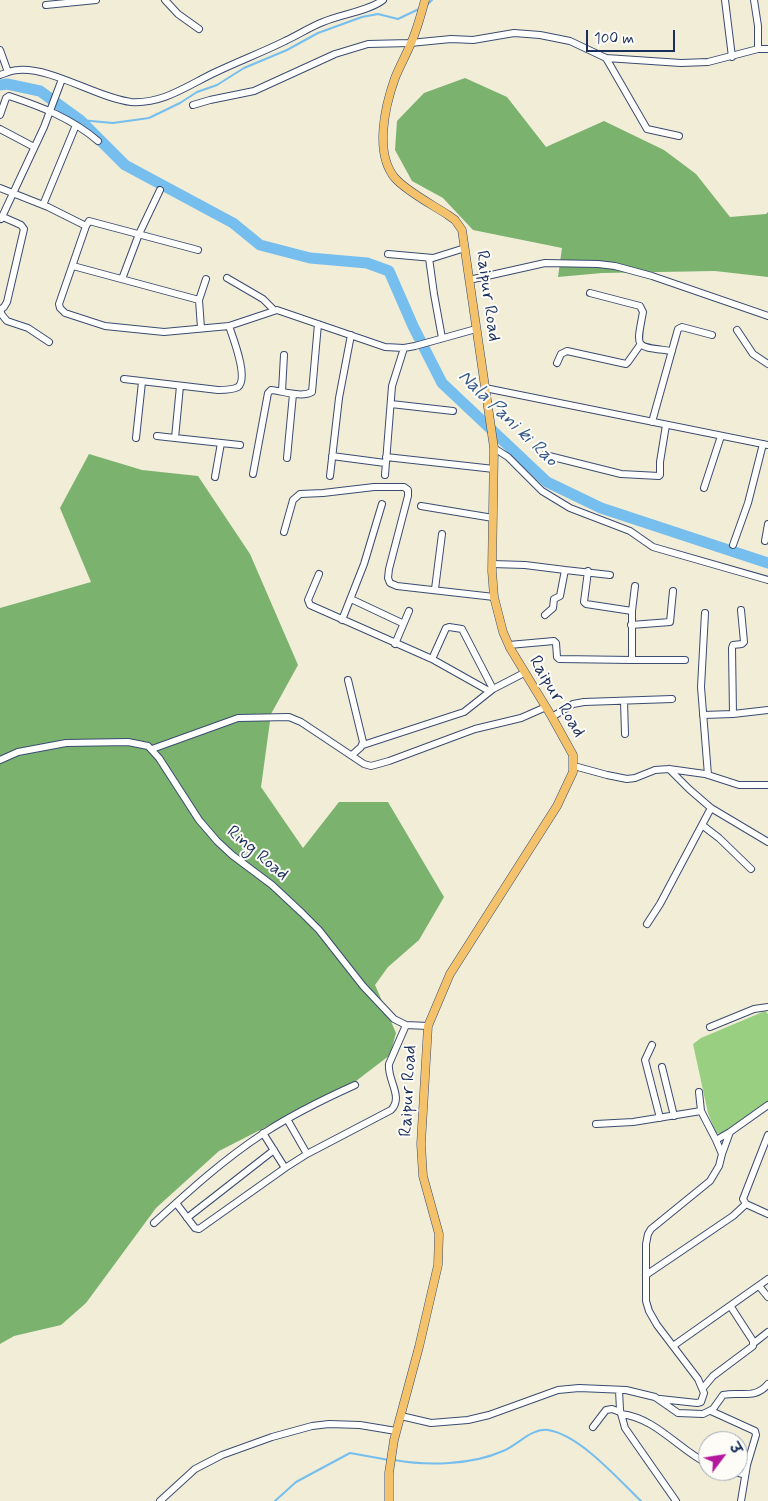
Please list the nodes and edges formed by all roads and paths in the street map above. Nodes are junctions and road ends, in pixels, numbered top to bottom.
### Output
1 (96, 0) edge
2 (165, 0) edge
3 (383, 0) edge
4 (425, 0) edge
5 (725, 0) edge
6 (754, 0) edge
7 (46, 5) dead end
8 (199, 29) dead end
9 (410, 43) junction
10 (758, 49) junction
11 (768, 49) edge
12 (0, 50) edge
13 (732, 56) junction
14 (606, 58) junction
15 (8, 72) junction
16 (0, 75) edge
17 (62, 80) junction
18 (193, 105) dead end
19 (51, 108) junction
20 (0, 115) edge
21 (76, 125) junction
22 (0, 129) edge
23 (679, 136) dead end
24 (98, 141) dead end
25 (34, 148) junction
26 (0, 188) edge
27 (160, 190) dead end
28 (12, 193) junction
29 (43, 205) junction
30 (1, 219) edge
31 (86, 226) junction
32 (139, 234) junction
33 (465, 248) junction
34 (198, 250) dead end
35 (388, 254) dead end
36 (429, 258) junction
37 (73, 266) junction
38 (227, 278) dead end
39 (122, 279) junction
40 (206, 279) dead end
41 (469, 280) junction
42 (590, 293) dead end
43 (199, 300) junction
44 (274, 310) junction
45 (768, 316) edge
46 (318, 324) junction
47 (229, 326) junction
48 (201, 328) junction
49 (476, 329) junction
50 (737, 330) dead end
51 (351, 335) junction
52 (712, 335) dead end
53 (442, 338) junction
54 (49, 342) dead end
55 (640, 345) junction
56 (404, 348) junction
57 (672, 351) junction
58 (284, 355) dead end
59 (557, 363) dead end
60 (768, 364) edge
61 (124, 379) dead end
62 (142, 382) junction
63 (180, 386) junction
64 (485, 388) junction
65 (282, 392) junction
66 (293, 394) junction
67 (391, 404) junction
68 (452, 411) dead end
69 (652, 422) junction
70 (666, 425) junction
71 (157, 436) dead end
72 (721, 436) junction
73 (768, 437) edge
74 (136, 438) dead end
75 (175, 438) junction
76 (221, 443) junction
77 (766, 444) edge
78 (240, 445) dead end
79 (493, 445) junction
80 (332, 456) junction
81 (545, 456) dead end
82 (288, 458) dead end
83 (386, 460) junction
84 (494, 470) junction
85 (253, 474) dead end
86 (385, 475) dead end
87 (330, 476) dead end
88 (215, 477) dead end
89 (704, 488) dead end
90 (382, 504) dead end
91 (421, 506) dead end
92 (493, 518) junction
93 (768, 524) edge
94 (284, 532) dead end
95 (442, 534) dead end
96 (765, 541) dead end
97 (733, 545) dead end
98 (492, 564) junction
99 (565, 570) junction
100 (588, 571) junction
101 (320, 574) dead end
102 (610, 575) dead end
103 (768, 580) edge
104 (635, 586) dead end
105 (435, 589) junction
106 (673, 591) dead end
107 (494, 597) junction
108 (351, 599) junction
109 (632, 610) junction
110 (741, 610) dead end
111 (409, 611) dead end
112 (705, 613) dead end
113 (545, 615) dead end
114 (342, 620) junction
115 (402, 623) junction
116 (631, 625) junction
117 (395, 644) junction
118 (508, 645) junction
119 (432, 659) junction
120 (632, 660) junction
121 (685, 660) dead end
122 (524, 673) junction
123 (348, 680) dead end
124 (491, 690) junction
125 (672, 699) dead end
126 (624, 701) junction
127 (546, 707) junction
128 (768, 710) edge
129 (733, 714) junction
130 (703, 715) junction
131 (552, 717) junction
132 (625, 734) dead end
133 (363, 745) junction
134 (152, 749) junction
135 (352, 755) junction
136 (0, 760) edge
137 (574, 766) junction
138 (669, 769) junction
139 (708, 775) junction
140 (768, 785) edge
141 (711, 808) junction
142 (702, 826) junction
143 (768, 842) edge
144 (751, 868) dead end
145 (647, 924) dead end
146 (768, 1007) edge
147 (406, 1025) junction
148 (428, 1026) junction
149 (710, 1028) dead end
150 (652, 1046) dead end
151 (662, 1067) dead end
152 (355, 1085) dead end
153 (698, 1092) dead end
154 (768, 1105) edge
155 (762, 1109) junction
156 (701, 1111) junction
157 (768, 1114) edge
158 (674, 1116) junction
159 (660, 1118) junction
160 (287, 1119) junction
161 (596, 1124) dead end
162 (730, 1132) junction
163 (263, 1133) junction
164 (768, 1135) edge
165 (716, 1140) junction
166 (274, 1150) junction
167 (307, 1154) junction
168 (722, 1154) junction
169 (285, 1168) junction
170 (176, 1203) junction
171 (746, 1204) junction
172 (768, 1214) edge
173 (188, 1218) junction
174 (154, 1223) dead end
175 (646, 1275) junction
176 (768, 1280) edge
177 (760, 1286) junction
178 (768, 1297) edge
179 (731, 1307) junction
180 (768, 1332) edge
181 (754, 1343) junction
182 (673, 1346) junction
183 (768, 1384) edge
184 (703, 1388) junction
185 (619, 1390) junction
186 (660, 1399) junction
187 (710, 1411) junction
188 (621, 1413) junction
189 (401, 1416) junction
190 (593, 1427) dead end
191 (396, 1431) junction
192 (698, 1458) edge
193 (748, 1464) edge
194 (744, 1481) edge
195 (160, 1501) edge
196 (388, 1501) edge
197 (676, 1501) edge
198 (741, 1501) edge

1 - 7 street
2 - 8 street
3 - 17 street
4 - 9 main road, Raipur Road
5 - 13 street
6 - 10 street
9 - 14 street
9 - 18 street
9 - 33 main road, Raipur Road
10 - 11 street
10 - 13 street
12 - 15 street
13 - 14 street
14 - 23 street
15 - 16 street
15 - 17 street
17 - 19 street
19 - 20 street
19 - 21 street
19 - 25 street
21 - 24 street
21 - 29 street
22 - 25 street
25 - 28 street
26 - 28 street
27 - 32 street
28 - 29 street
28 - 30 street
29 - 31 street
30 - 54 street
31 - 32 street
31 - 37 street
32 - 34 street
32 - 39 street
33 - 36 street
33 - 41 main road, Raipur Road
35 - 36 street
36 - 53 street
37 - 39 street
37 - 48 street
38 - 44 street
39 - 43 street
40 - 43 street
41 - 45 street
41 - 49 main road, Raipur Road
42 - 55 street
43 - 48 street
44 - 46 street
44 - 47 street
46 - 51 street
46 - 66 street
47 - 48 street
47 - 63 street
49 - 53 street
49 - 64 main road, Raipur Road
50 - 60 street
51 - 56 street
51 - 80 street
52 - 57 street
53 - 56 street
55 - 57 street
55 - 59 street
56 - 67 street
57 - 69 street
58 - 65 street
61 - 62 street
62 - 63 street
62 - 74 street
63 - 75 street
64 - 69 street
64 - 79 main road, Raipur Road
65 - 66 street
65 - 85 street
66 - 82 street
67 - 68 street
67 - 83 street
69 - 70 street
70 - 72 street
70 - 81 street
71 - 75 street
72 - 77 street
72 - 89 street
73 - 77 street
75 - 76 street
76 - 78 street
76 - 88 street
77 - 97 street
79 - 84 main road, Raipur Road
79 - 103 street
80 - 83 street
80 - 87 street
83 - 84 street
83 - 86 street
84 - 92 main road, Raipur Road
90 - 108 street
91 - 92 street
92 - 98 main road, Raipur Road
93 - 96 street
94 - 105 street
95 - 105 street
98 - 99 street
98 - 107 main road, Raipur Road
99 - 100 street
99 - 113 street
100 - 102 street
100 - 109 street
101 - 114 street
104 - 109 street
105 - 107 street
106 - 116 street
107 - 118 main road, Raipur Road
108 - 114 street
108 - 115 street
109 - 116 street
110 - 129 street
111 - 115 street
112 - 130 street
114 - 117 street
115 - 117 street
116 - 120 street
117 - 119 street
118 - 120 street
118 - 122 main road, Raipur Road
119 - 124 street
119 - 124 street
120 - 121 street
122 - 124 street
122 - 127 main road, Raipur Road
123 - 133 street
124 - 133 street
125 - 126 street
126 - 131 street
126 - 132 street
127 - 131 main road, Raipur Road
127 - 135 street
128 - 129 street
129 - 130 street
130 - 139 street
131 - 137 main road, Raipur Road
133 - 135 street
134 - 135 street
134 - 136 street
134 - 147 street, Ring Road
137 - 138 street
137 - 148 main road, Raipur Road
138 - 139 street
138 - 141 street
139 - 140 street
141 - 142 street
141 - 143 street
142 - 144 street
142 - 145 street
146 - 149 street
147 - 148 street
147 - 167 street
148 - 189 main road, Raipur Road
150 - 159 street
151 - 158 street
152 - 160 street
153 - 156 street
154 - 155 street
155 - 157 street
155 - 162 street
156 - 158 street
156 - 165 street
158 - 159 street
159 - 161 street
160 - 163 street
160 - 167 street
162 - 165 street
162 - 168 street
163 - 166 street
163 - 170 street
164 - 171 street
165 - 168 street
166 - 169 street
166 - 173 street
167 - 169 street
168 - 175 street
169 - 173 street
170 - 173 street
170 - 174 street
171 - 172 street
171 - 175 street
175 - 182 street
176 - 177 street
177 - 178 street
177 - 179 street
179 - 181 street
179 - 182 street
180 - 181 street
181 - 184 street
182 - 184 street
183 - 187 street
184 - 186 street
185 - 186 street
185 - 188 street
185 - 189 street
186 - 187 street
187 - 193 street
188 - 190 street
188 - 192 street
188 - 197 street
189 - 191 main road, Raipur Road
191 - 195 street
191 - 196 main road, Raipur Road
194 - 198 street

